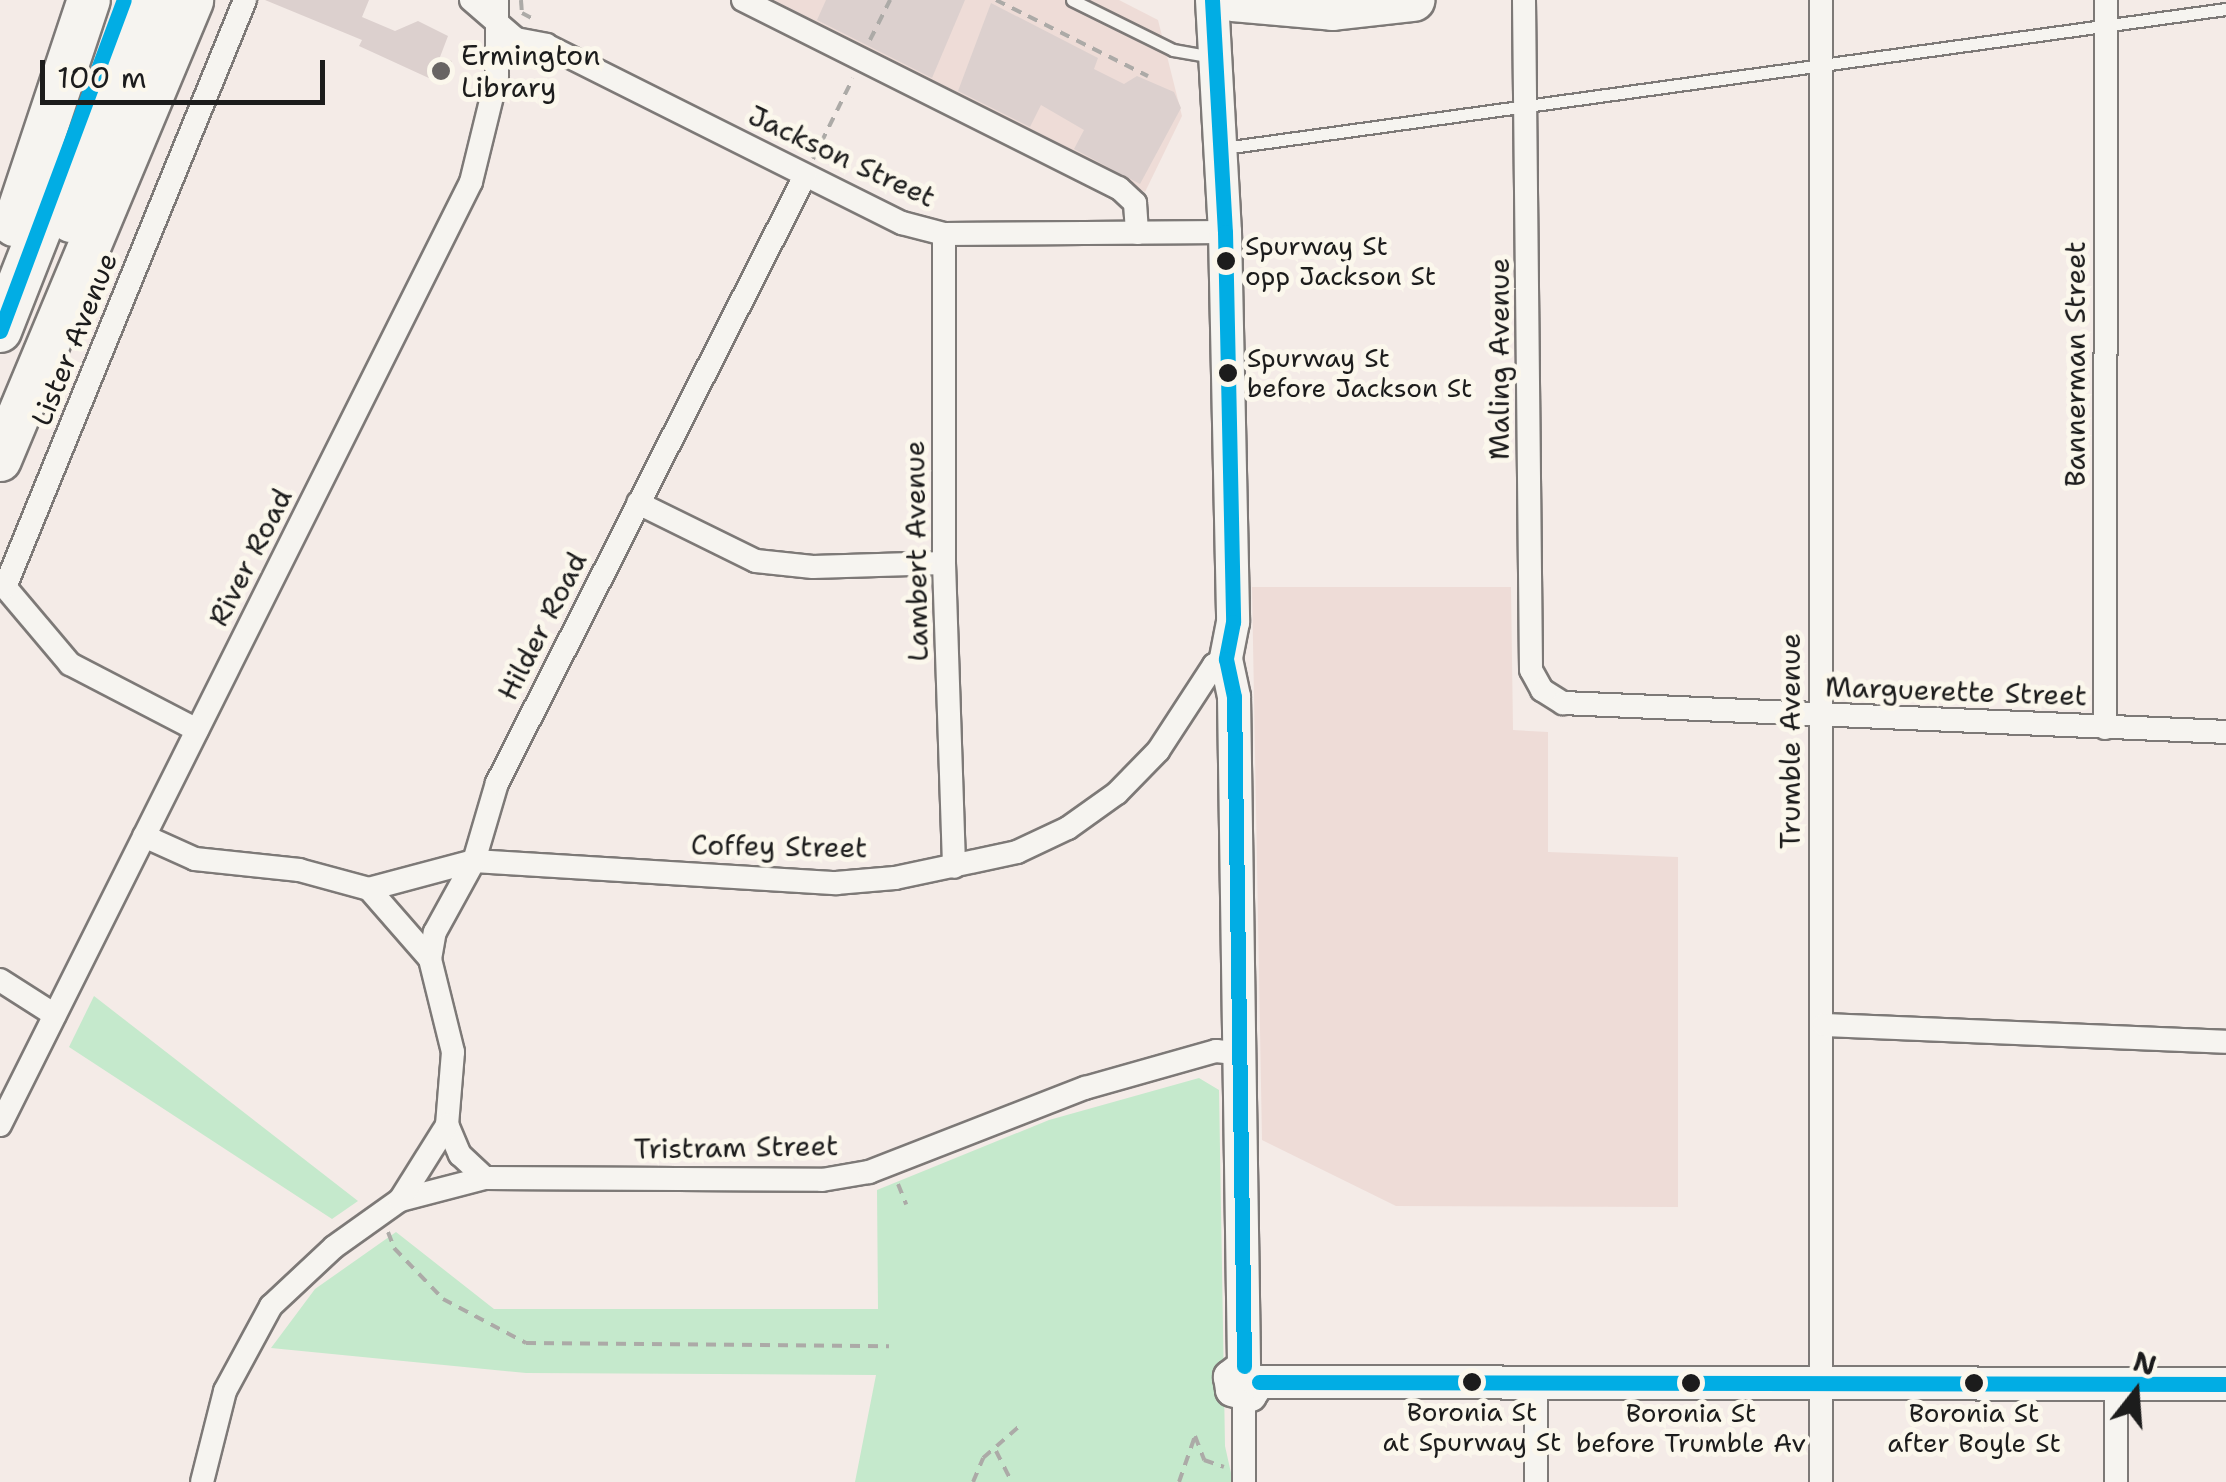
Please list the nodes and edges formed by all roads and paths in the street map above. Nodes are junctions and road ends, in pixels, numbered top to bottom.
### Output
1 (89, 0) edge
2 (124, 0) edge
3 (150, 0) edge
4 (192, 0) edge
5 (245, 0) edge
6 (471, 0) edge
7 (522, 0) edge
8 (743, 0) edge
9 (890, 0) edge
10 (996, 0) edge
11 (1072, 0) edge
12 (1212, 0) edge
13 (1233, 0) edge
14 (1414, 0) edge
15 (1524, 0) edge
16 (1821, 0) edge
17 (2106, 0) edge
18 (2226, 9) edge
19 (497, 10) edge
20 (540, 22) dead end
21 (2106, 26) junction
22 (864, 51) dead end
23 (1213, 57) junction
24 (1820, 67) junction
25 (855, 73) dead end
26 (1148, 76) dead end
27 (1527, 109) junction
28 (1220, 149) junction
29 (814, 169) junction
30 (1225, 232) junction
31 (1137, 233) junction
32 (944, 234) junction
33 (0, 268) edge
34 (0, 331) edge
35 (0, 416) edge
36 (0, 460) edge
37 (638, 503) junction
38 (944, 563) junction
39 (1226, 658) junction
40 (1563, 703) joint
41 (1819, 716) junction
42 (2105, 728) junction
43 (196, 730) junction
44 (2226, 732) edge
45 (144, 836) junction
46 (474, 861) junction
47 (954, 867) junction
48 (369, 889) junction
49 (430, 959) junction
50 (0, 980) edge
51 (55, 1015) junction
52 (1824, 1025) junction
53 (2226, 1042) edge
54 (1235, 1054) junction
55 (0, 1125) edge
56 (447, 1125) junction
57 (485, 1178) junction
58 (896, 1180) dead end
59 (906, 1204) dead end
60 (391, 1207) junction
61 (889, 1346) dead end
62 (1249, 1382) junction
63 (2116, 1384) junction
64 (2226, 1384) edge
65 (1821, 1385) junction
66 (1536, 1386) junction
67 (1022, 1424) dead end
68 (996, 1451) junction
69 (1244, 1478) edge
70 (202, 1482) edge
71 (973, 1482) edge
72 (1012, 1482) edge
73 (1179, 1482) edge
74 (1536, 1482) edge
75 (1821, 1482) edge
76 (2116, 1482) edge

1 - 33 highway
2 - 34 highway
3 - 35 highway
4 - 36 highway
5 - 43 street, Lister Avenue
6 - 19 street, Jackson Street
7 - 20 path
8 - 31 street
9 - 22 path
10 - 26 path
11 - 23 lane
12 - 23 street
13 - 14 highway
15 - 27 street, Maling Avenue
16 - 24 street, Trumble Avenue
17 - 21 street, Bannerman Street
18 - 21 lane
19 - 29 street, Jackson Street
19 - 43 street, River Road
21 - 24 lane
21 - 42 street, Bannerman Street
23 - 28 street
24 - 27 lane
24 - 41 street, Trumble Avenue
25 - 29 path
27 - 28 lane
27 - 40 street, Maling Avenue
28 - 30 street
29 - 32 street, Jackson Street
29 - 37 street, Hilder Road
30 - 31 street, Jackson Street
30 - 39 street
31 - 32 street, Jackson Street
32 - 38 street, Lambert Avenue
37 - 38 street
37 - 46 street, Hilder Road
38 - 47 street, Lambert Avenue
39 - 47 street, Coffey Street
39 - 54 street
40 - 41 street, Marguerette Street
41 - 42 street, Marguerette Street
41 - 52 street, Trumble Avenue
42 - 44 street, Marguerette Street
43 - 45 street, River Road
45 - 48 street
45 - 51 street, River Road
46 - 47 street, Coffey Street
46 - 48 street, Coffey Street
46 - 49 street, Hilder Road
48 - 49 street
49 - 56 street, Hilder Road
50 - 51 street
51 - 55 street, River Road
52 - 53 street
52 - 65 street, Trumble Avenue
54 - 57 street, Tristram Street
54 - 62 street
56 - 57 street
56 - 60 street, Hilder Road
57 - 60 street, Tristram Street
58 - 59 path
60 - 61 path
60 - 70 street, Hilder Road
62 - 66 street
62 - 69 street
63 - 64 street
63 - 65 street
63 - 76 street
65 - 66 street
65 - 75 street, Trumble Avenue
66 - 74 street
67 - 68 path
68 - 71 path
68 - 72 path
69 - 73 path

